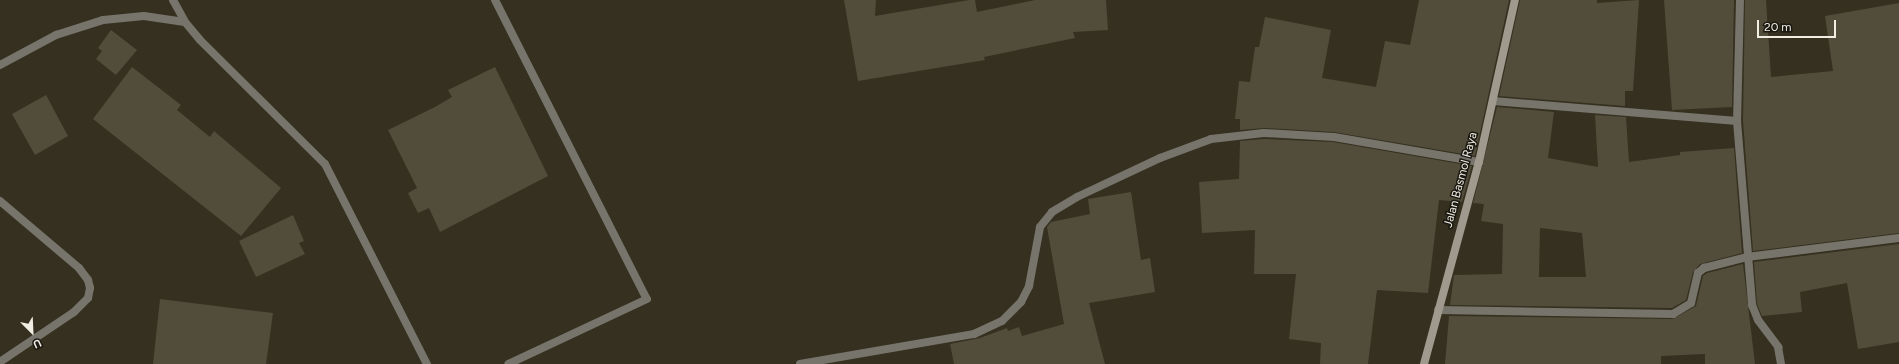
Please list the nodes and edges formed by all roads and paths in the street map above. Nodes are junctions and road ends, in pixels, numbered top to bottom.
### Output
1 (173, 0) edge
2 (495, 0) edge
3 (1515, 0) edge
4 (1740, 0) edge
5 (185, 22) junction
6 (0, 65) edge
7 (1493, 101) junction
8 (1737, 121) junction
9 (1479, 162) junction
10 (0, 200) edge
11 (1899, 238) edge
12 (1747, 257) junction
13 (1438, 310) junction
14 (0, 362) edge
15 (427, 364) edge
16 (508, 364) edge
17 (800, 364) edge
18 (1424, 364) edge
19 (1781, 364) edge

1 - 5 street
2 - 16 street
3 - 7 street, Jalan Basmol Raya
4 - 8 street
5 - 6 street
5 - 15 street
7 - 8 street
7 - 9 street, Jalan Basmol Raya
8 - 12 street
9 - 13 street, Jalan Basmol Raya
9 - 17 street
10 - 14 street
11 - 12 street
12 - 13 street
12 - 19 street
13 - 18 street, Jalan Basmol Raya

